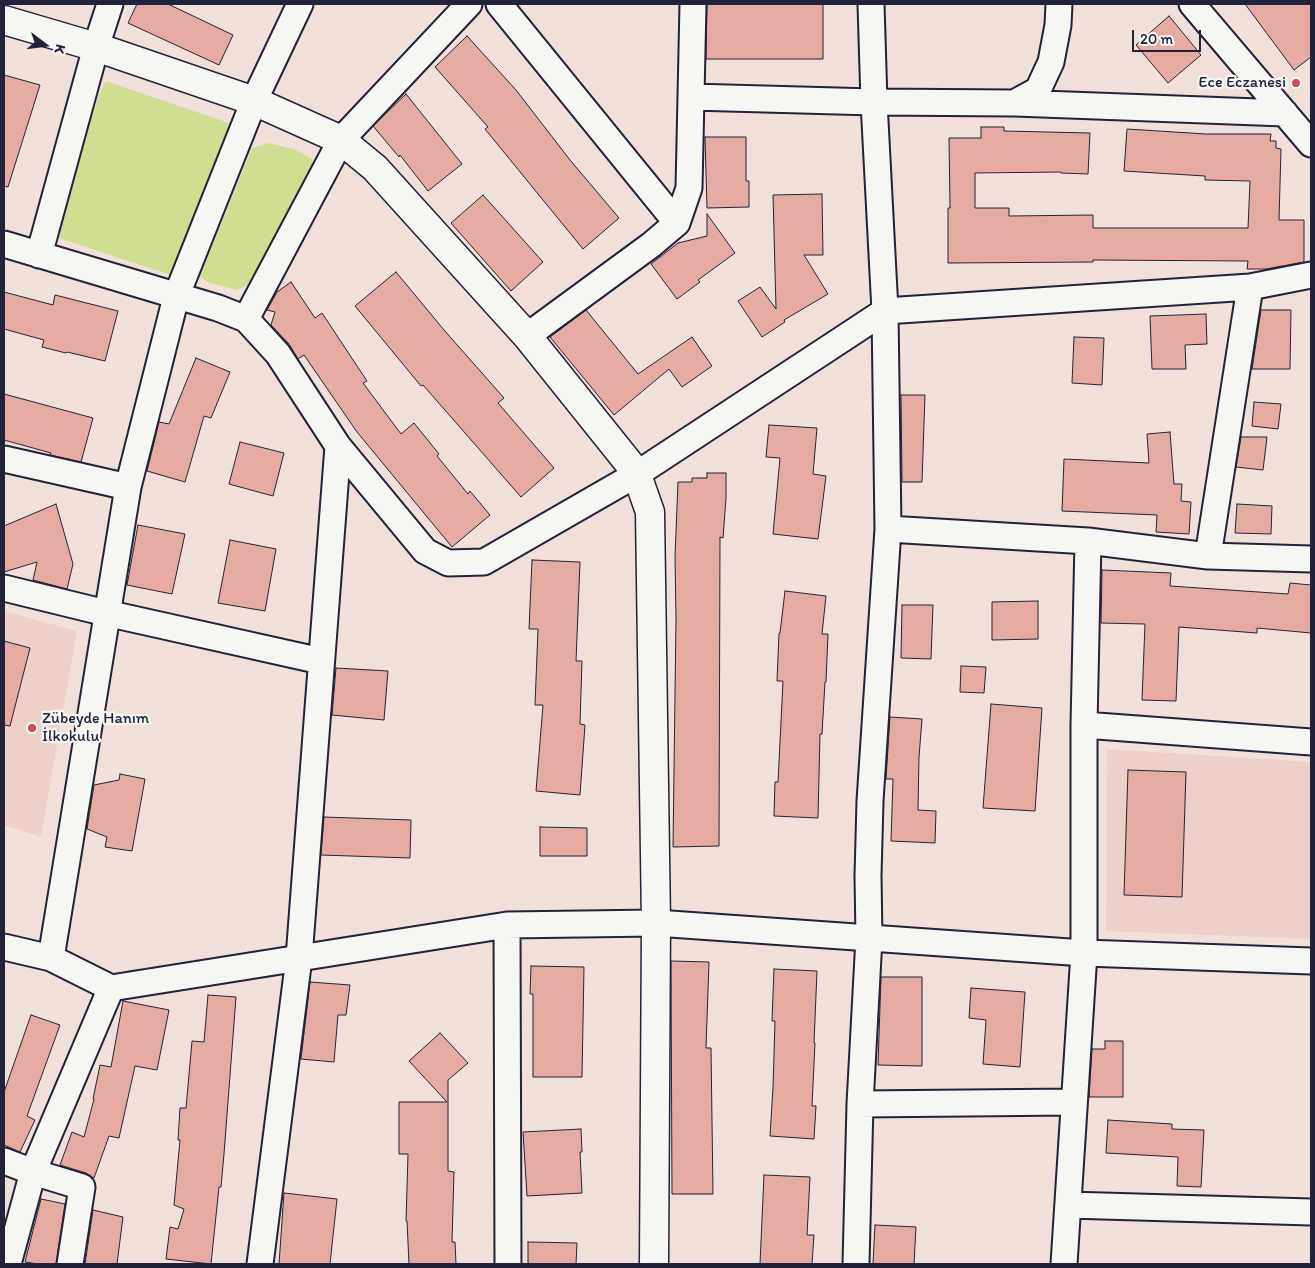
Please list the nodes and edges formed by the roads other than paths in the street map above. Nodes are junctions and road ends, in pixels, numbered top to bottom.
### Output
1 (110, 4) edge
2 (300, 4) edge
3 (469, 4) edge
4 (499, 4) edge
5 (693, 4) edge
6 (871, 4) edge
7 (1059, 4) edge
8 (1192, 4) edge
9 (4, 20) edge
10 (96, 47) junction
11 (691, 97) junction
12 (254, 101) junction
13 (874, 102) junction
14 (1014, 103) junction
15 (1285, 113) junction
16 (341, 140) junction
17 (1311, 144) edge
18 (677, 223) junction
19 (4, 244) edge
20 (39, 255) junction
21 (1311, 275) edge
22 (1250, 286) junction
23 (176, 297) junction
24 (885, 311) junction
25 (246, 319) junction
26 (527, 336) junction
27 (338, 446) junction
28 (4, 459) edge
29 (637, 474) junction
30 (128, 487) junction
31 (888, 529) junction
32 (1088, 541) junction
33 (1208, 556) junction
34 (1311, 559) edge
35 (4, 588) edge
36 (106, 613) junction
37 (321, 662) junction
38 (1084, 725) junction
39 (1311, 742) edge
40 (656, 923) junction
41 (506, 925) junction
42 (869, 938) junction
43 (4, 948) edge
44 (1084, 953) junction
45 (51, 958) junction
46 (299, 958) junction
47 (1311, 961) edge
48 (111, 988) junction
49 (1073, 1102) junction
50 (860, 1104) junction
51 (4, 1161) edge
52 (33, 1172) junction
53 (1068, 1205) junction
54 (1311, 1212) edge
55 (8, 1264) edge
56 (70, 1264) edge
57 (260, 1264) edge
58 (508, 1264) edge
59 (654, 1264) edge
60 (856, 1264) edge
61 (1064, 1264) edge

1 - 10 street
2 - 12 street
3 - 16 street
4 - 18 street
5 - 11 street
6 - 13 street
7 - 14 street
8 - 15 street
9 - 10 street
10 - 12 street
10 - 20 street
11 - 13 street
11 - 18 street
12 - 16 street
12 - 23 street
13 - 14 street
13 - 24 street
14 - 15 street
15 - 17 street
16 - 25 street
16 - 26 street
18 - 26 street
19 - 20 street
20 - 23 street
21 - 22 street
22 - 24 street
22 - 33 street
23 - 25 street
23 - 30 street
24 - 29 street
24 - 31 street
25 - 27 street
26 - 29 street
27 - 29 street
27 - 37 street
28 - 30 street
29 - 40 street
30 - 36 street
31 - 32 street
31 - 42 street
32 - 33 street
32 - 38 street
33 - 34 street
35 - 36 street
36 - 37 street
36 - 45 street
37 - 46 street
38 - 39 street
38 - 44 street
40 - 41 street
40 - 42 street
40 - 59 street
41 - 46 street
41 - 58 street
42 - 44 street
42 - 50 street
43 - 45 street
44 - 47 street
44 - 49 street
45 - 48 street
46 - 48 street
46 - 57 street
48 - 52 street
49 - 50 street
49 - 53 street
50 - 60 street
51 - 52 street
52 - 55 street
52 - 56 street
53 - 54 street
53 - 61 street

